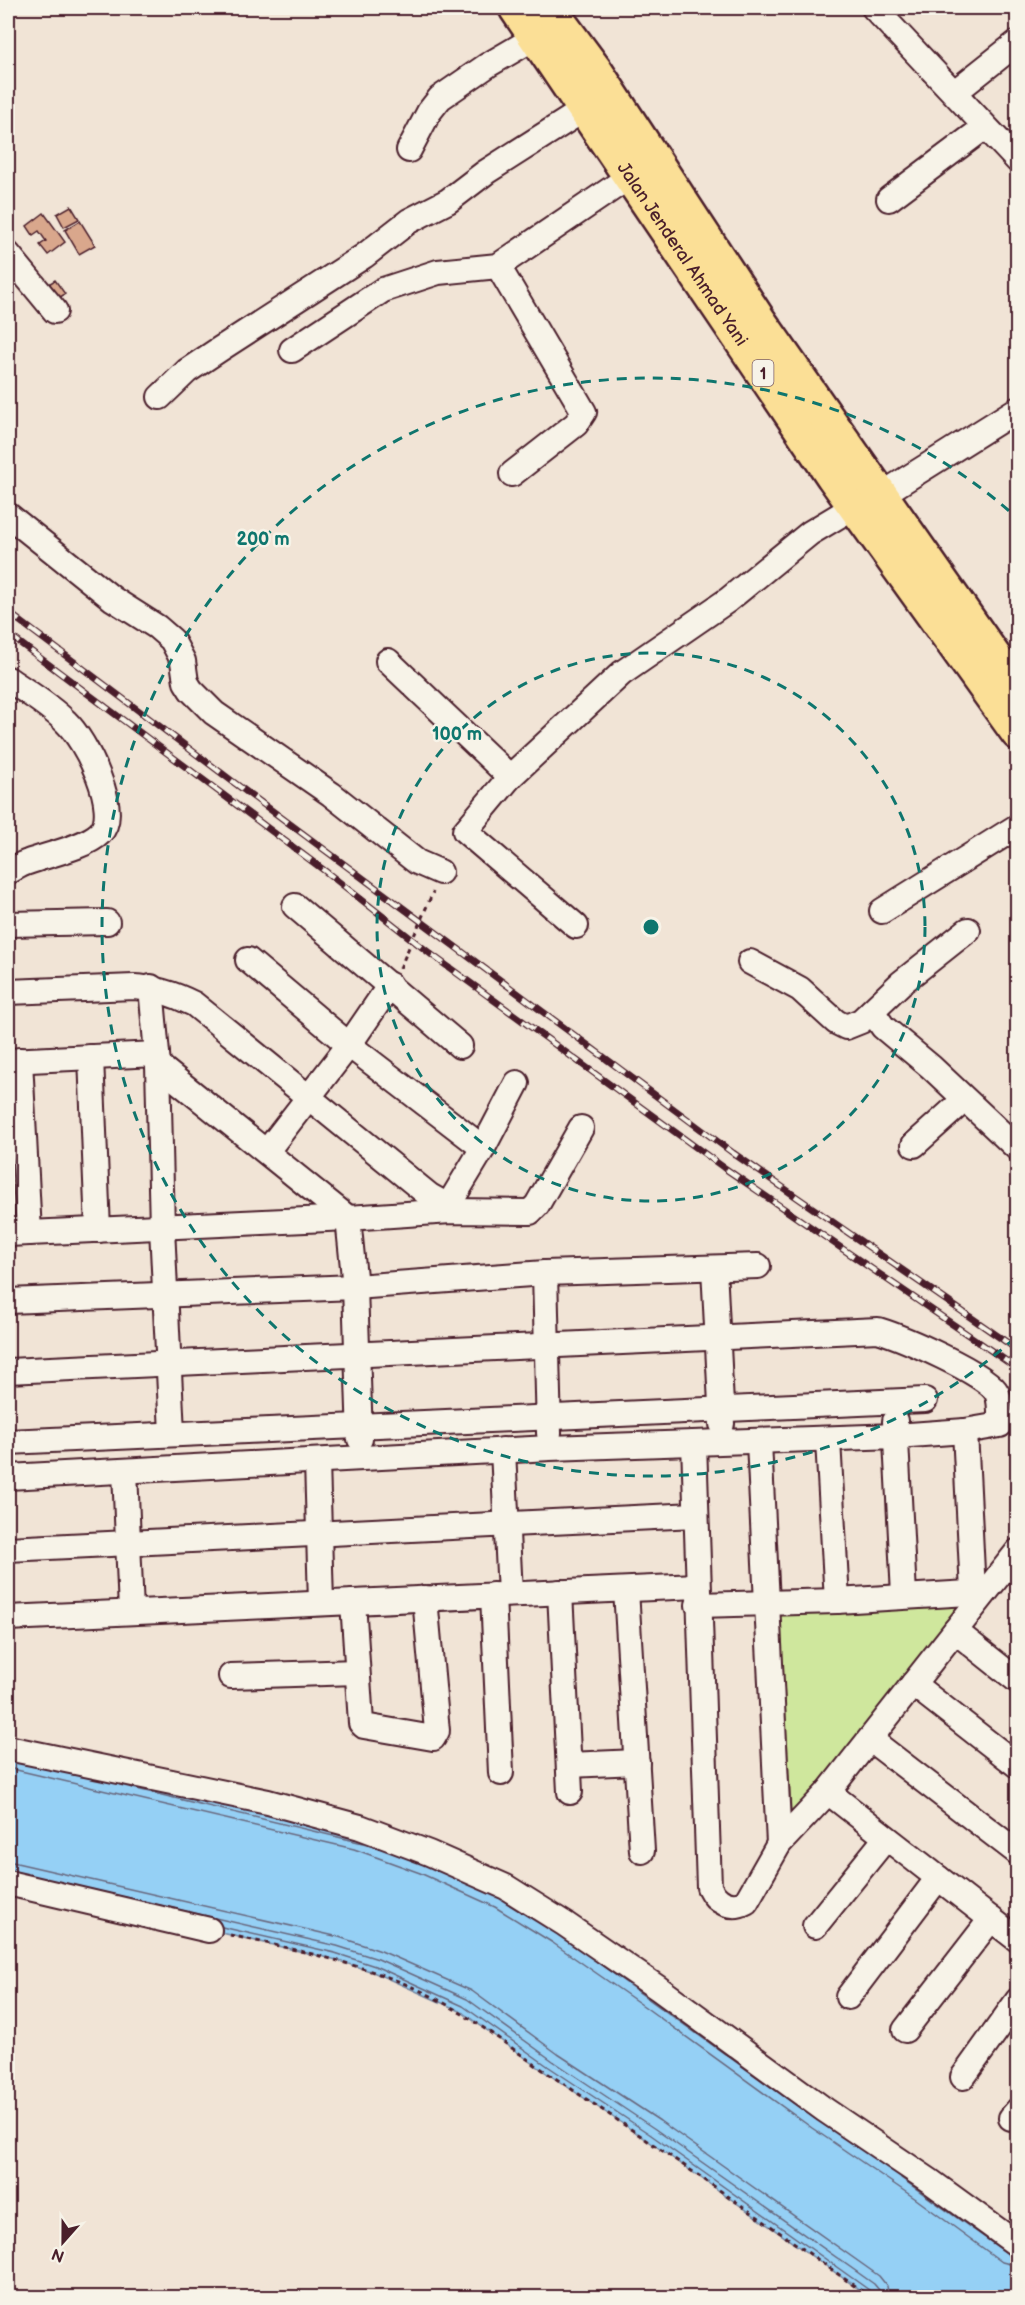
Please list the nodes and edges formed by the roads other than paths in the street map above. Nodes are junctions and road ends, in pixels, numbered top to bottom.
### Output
1 (516, 8) edge
2 (549, 8) edge
3 (874, 8) edge
4 (536, 37) junction
5 (1017, 42) edge
6 (955, 92) junction
7 (585, 109) junction
8 (985, 126) junction
9 (409, 150) dead end
10 (1017, 161) edge
11 (629, 177) junction
12 (889, 199) dead end
13 (8, 254) edge
14 (498, 266) junction
15 (55, 311) dead end
16 (292, 350) dead end
17 (160, 397) dead end
18 (1017, 408) edge
19 (512, 474) dead end
20 (868, 500) junction
21 (8, 515) edge
22 (388, 661) dead end
23 (8, 679) edge
24 (1017, 692) edge
25 (1017, 734) edge
26 (510, 777) junction
27 (1017, 826) edge
28 (8, 872) edge
29 (440, 872) road end
30 (294, 906) dead end
31 (882, 910) dead end
32 (107, 922) dead end
33 (8, 924) edge
34 (576, 926) dead end
35 (968, 930) dead end
36 (248, 960) dead end
37 (750, 962) dead end
38 (390, 985) junction
39 (151, 987) junction
40 (8, 992) edge
41 (872, 1011) junction
42 (350, 1045) junction
43 (460, 1046) dead end
44 (91, 1057) junction
45 (158, 1060) junction
46 (14, 1061) edge
47 (517, 1083) dead end
48 (309, 1098) junction
49 (964, 1100) junction
50 (581, 1128) dead end
51 (914, 1145) dead end
52 (483, 1148) junction
53 (1017, 1149) edge
54 (267, 1151) junction
55 (449, 1208) junction
56 (348, 1218) junction
57 (162, 1228) junction
58 (98, 1230) junction
59 (19, 1233) edge
60 (758, 1266) dead end
61 (714, 1268) junction
62 (545, 1273) junction
63 (355, 1287) junction
64 (165, 1295) junction
65 (8, 1301) edge
66 (716, 1338) junction
67 (547, 1344) junction
68 (358, 1354) junction
69 (169, 1363) junction
70 (8, 1371) edge
71 (1017, 1389) edge
72 (925, 1400) dead end
73 (894, 1402) junction
74 (721, 1409) junction
75 (549, 1419) junction
76 (1006, 1424) edge
77 (360, 1425) junction
78 (965, 1431) junction
79 (172, 1433) junction
80 (896, 1436) junction
81 (828, 1440) junction
82 (8, 1442) edge
83 (759, 1442) junction
84 (693, 1443) junction
85 (724, 1443) junction
86 (550, 1448) junction
87 (503, 1450) junction
88 (360, 1457) junction
89 (317, 1461) junction
90 (125, 1471) junction
91 (8, 1477) edge
92 (695, 1515) junction
93 (506, 1524) junction
94 (319, 1533) junction
95 (127, 1543) junction
96 (8, 1549) edge
97 (1017, 1551) edge
98 (626, 1590) junction
99 (979, 1592) junction
100 (560, 1593) junction
101 (501, 1595) junction
102 (904, 1595) junction
103 (698, 1596) junction
104 (425, 1598) junction
105 (837, 1601) junction
106 (354, 1602) junction
107 (321, 1603) junction
108 (767, 1604) junction
109 (131, 1611) junction
110 (8, 1618) edge
111 (955, 1631) junction
112 (357, 1672) junction
113 (1015, 1673) edge
114 (231, 1676) dead end
115 (913, 1684) junction
116 (871, 1740) junction
117 (8, 1748) edge
118 (637, 1762) junction
119 (569, 1766) junction
120 (1017, 1766) edge
121 (501, 1773) dead end
122 (570, 1792) dead end
123 (828, 1792) junction
124 (886, 1838) junction
125 (779, 1844) junction
126 (642, 1851) dead end
127 (1017, 1853) edge
128 (938, 1878) junction
129 (8, 1883) edge
130 (991, 1919) junction
131 (815, 1926) dead end
132 (209, 1930) road end
133 (1017, 1940) edge
134 (849, 1997) dead end
135 (1017, 2000) edge
136 (905, 2030) dead end
137 (963, 2077) dead end
138 (1017, 2245) edge

1 - 4 highway, Jalan Jenderal Ahmad Yani / 1
2 - 20 highway, Jalan Jenderal Ahmad Yani / 1
3 - 6 street
4 - 7 highway, Jalan Jenderal Ahmad Yani / 1
4 - 9 street
5 - 6 street
6 - 8 street
7 - 11 highway, Jalan Jenderal Ahmad Yani / 1
7 - 17 street
8 - 10 street
8 - 12 street
11 - 14 street
11 - 20 highway, Jalan Jenderal Ahmad Yani / 1
13 - 15 street
14 - 16 street
14 - 19 street
18 - 20 street
20 - 24 highway, Jalan Jenderal Ahmad Yani / 1
20 - 25 highway, Jalan Jenderal Ahmad Yani / 1
20 - 26 street
21 - 29 street
22 - 26 street
23 - 28 street
26 - 34 street
27 - 31 street
30 - 38 street
32 - 33 street
35 - 41 street
36 - 42 street
37 - 41 street
38 - 42 street
38 - 43 street
39 - 40 street
39 - 45 street
39 - 48 street
41 - 49 street
42 - 48 street
42 - 52 street
44 - 45 street
44 - 46 street
44 - 58 street
45 - 54 street
45 - 57 street
46 - 59 street
47 - 52 street
48 - 54 street
48 - 55 street
49 - 51 street
49 - 53 street
50 - 55 street
52 - 55 street
54 - 56 street
55 - 56 street
56 - 57 street
56 - 63 street
57 - 58 street
57 - 64 street
58 - 59 street
60 - 61 street
61 - 62 street
61 - 66 street
62 - 63 street
62 - 67 street
63 - 64 street
63 - 68 street
64 - 65 street
64 - 69 street
66 - 67 street
66 - 74 street
66 - 76 street
67 - 68 street
67 - 75 street
68 - 69 street
68 - 77 street
69 - 70 street
69 - 79 street
71 - 76 street
72 - 73 street
73 - 74 street
73 - 80 street
74 - 75 street
74 - 85 street
75 - 77 street
75 - 86 street
76 - 78 street
77 - 79 street
77 - 88 street
78 - 80 street
78 - 99 street
79 - 82 street
80 - 81 street
80 - 102 street
81 - 83 street
81 - 105 street
83 - 85 street
83 - 108 street
84 - 85 street
84 - 86 street
84 - 92 street
86 - 87 street
87 - 88 street
87 - 93 street
88 - 89 street
89 - 90 street
89 - 94 street
90 - 91 street
90 - 95 street
92 - 93 street
92 - 103 street
93 - 94 street
93 - 101 street
94 - 95 street
94 - 107 street
95 - 96 street
95 - 109 street
97 - 99 street
98 - 100 street
98 - 103 street
98 - 118 street
99 - 102 street
99 - 111 street
100 - 101 street
100 - 119 street
101 - 104 street
101 - 121 street
102 - 105 street
103 - 108 street
103 - 125 street
104 - 106 street
104 - 112 street
105 - 108 street
106 - 107 street
106 - 112 street
107 - 109 street
108 - 125 street
109 - 110 street
111 - 113 street
111 - 115 street
112 - 114 street
115 - 116 street
115 - 120 street
116 - 123 street
116 - 127 street
117 - 138 street
118 - 119 street
118 - 126 street
119 - 122 street
123 - 124 street
123 - 125 street
124 - 128 street
124 - 131 street
128 - 130 street
128 - 134 street
129 - 132 street
130 - 133 street
130 - 136 street
135 - 137 street

